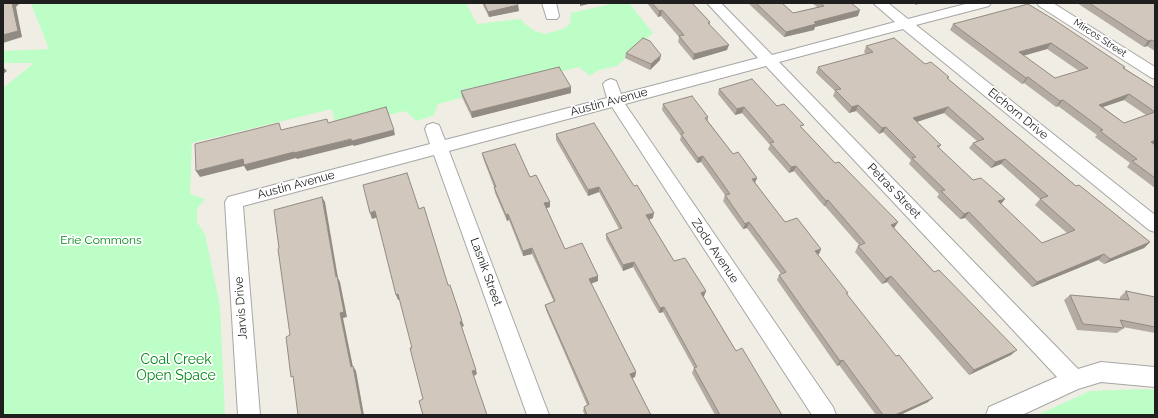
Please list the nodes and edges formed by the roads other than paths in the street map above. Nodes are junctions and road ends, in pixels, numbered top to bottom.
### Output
1 (714, 3) edge
2 (880, 3) edge
3 (984, 3) edge
4 (1044, 3) edge
5 (906, 24) junction
6 (769, 60) junction
7 (1155, 74) edge
8 (613, 92) junction
9 (436, 138) junction
10 (234, 202) joint
11 (1155, 225) edge
12 (1155, 377) edge
13 (1074, 380) junction
14 (249, 415) edge
15 (538, 415) edge
16 (825, 415) edge
17 (997, 415) edge

1 - 6 street, Petras Street
2 - 5 street, Eichorn Drive
3 - 5 street, Austin Avenue
4 - 7 street, Mircos Street
5 - 6 street, Austin Avenue
5 - 11 street, Eichorn Drive
6 - 8 street, Austin Avenue
6 - 13 street, Petras Street
8 - 9 street, Austin Avenue
8 - 16 street, Zodo Avenue
9 - 10 street, Austin Avenue
9 - 15 street, Lasnik Street
10 - 14 street, Jarvis Drive
12 - 13 street
13 - 17 street

